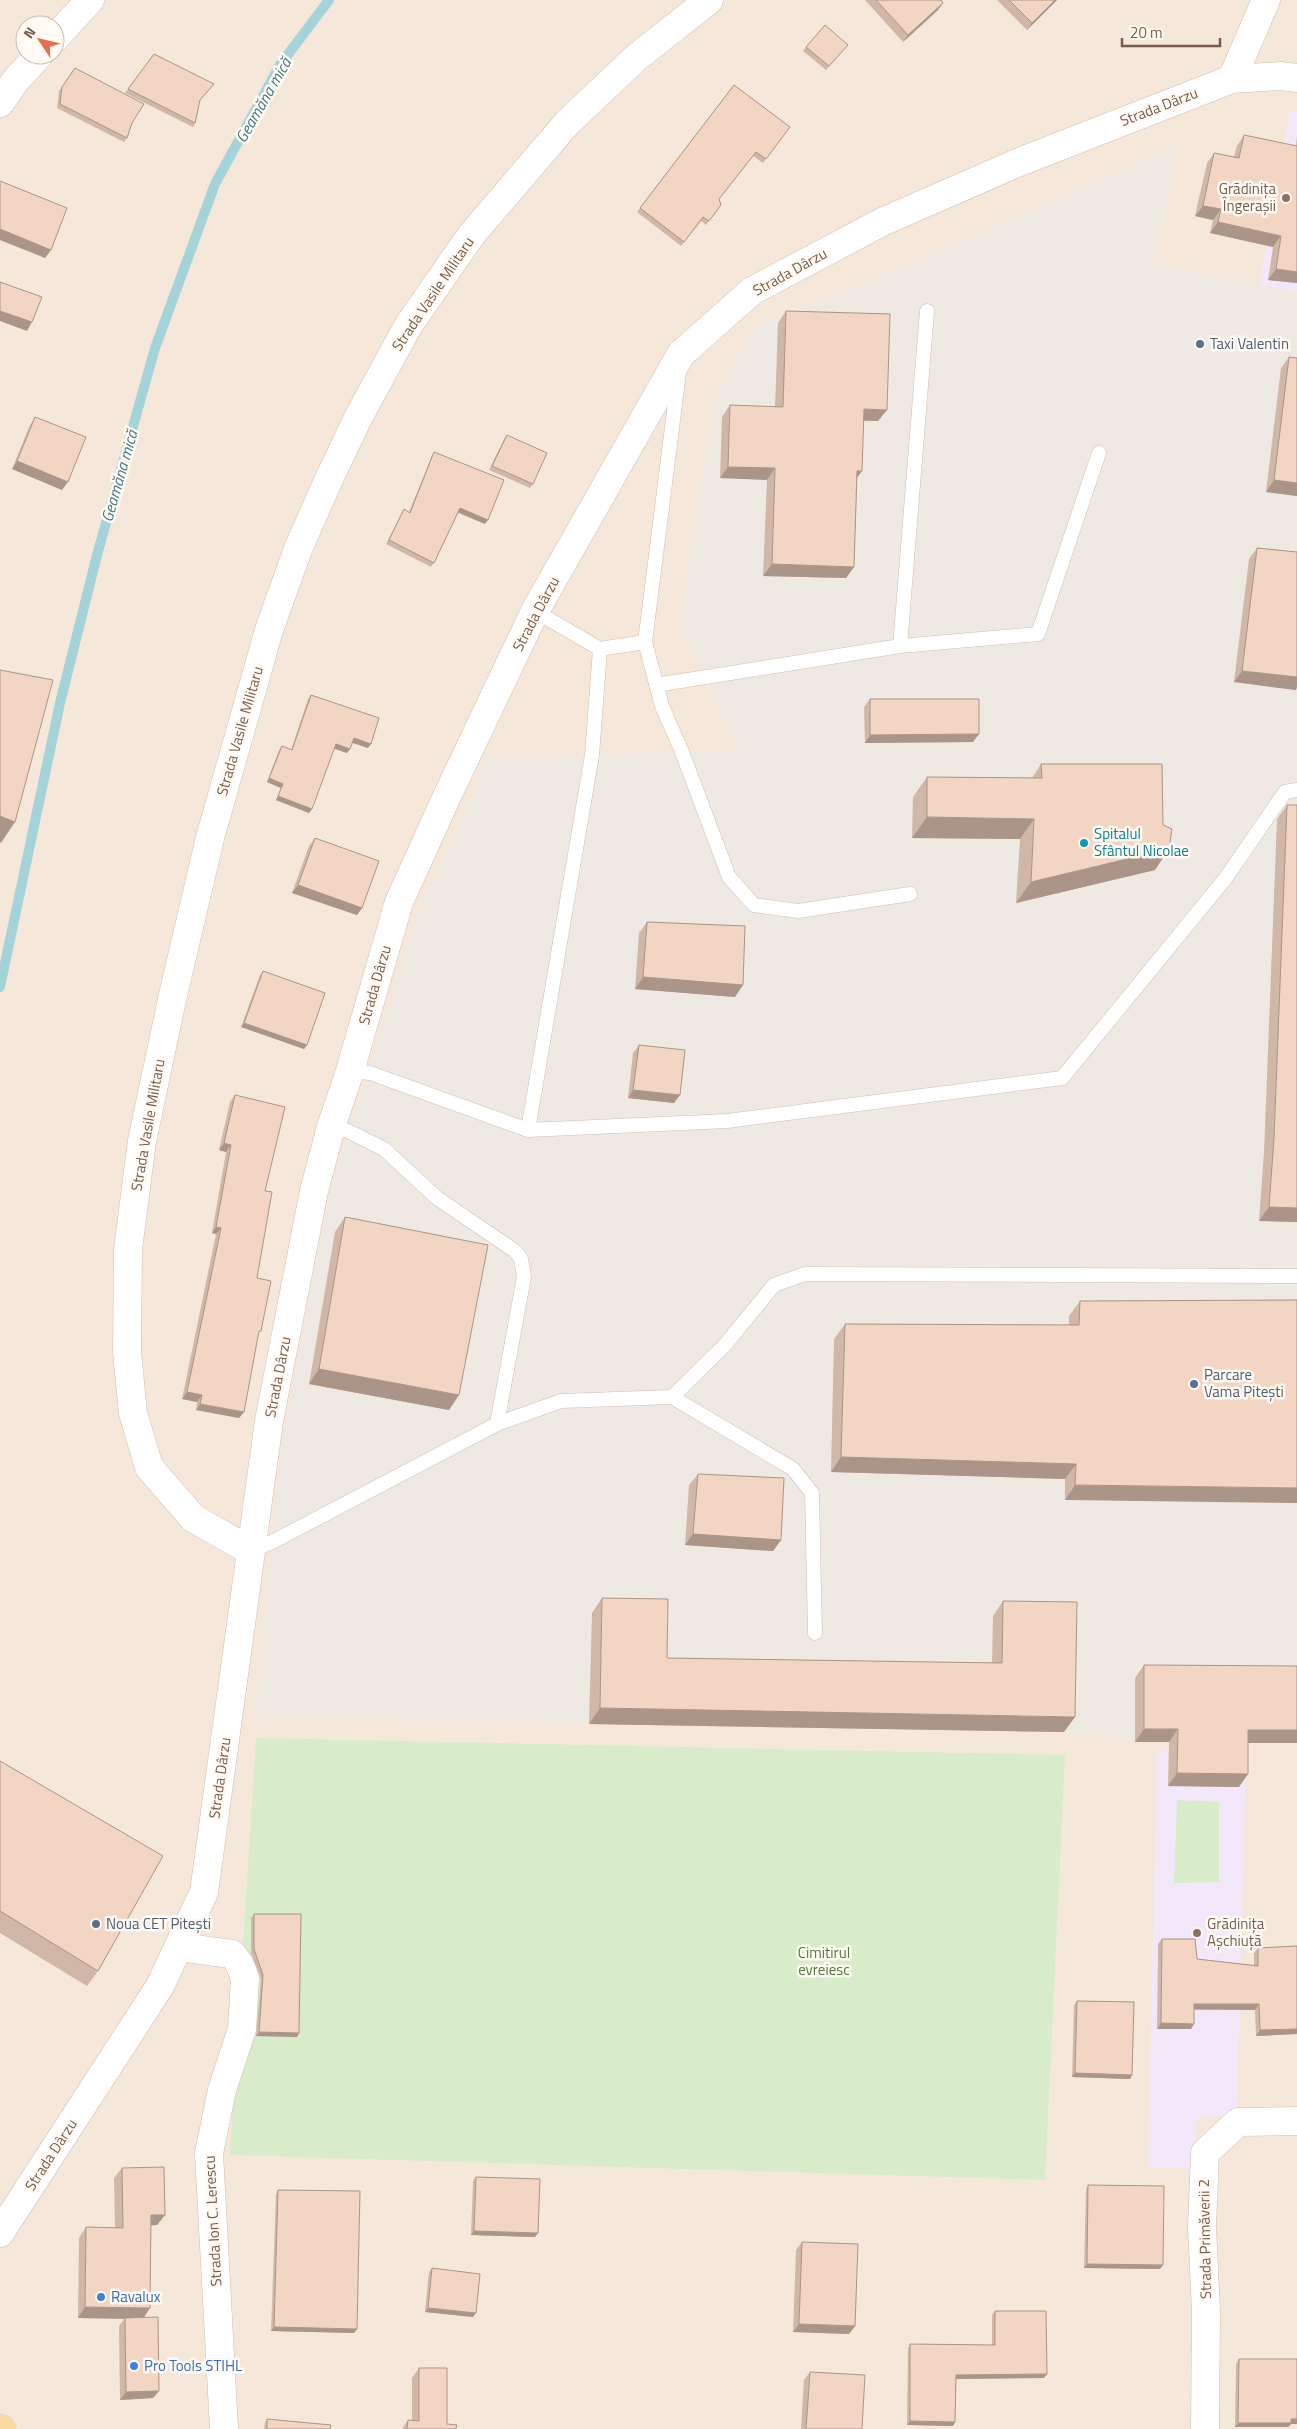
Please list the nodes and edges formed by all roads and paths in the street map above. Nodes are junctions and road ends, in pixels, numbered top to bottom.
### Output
1 (90, 0) edge
2 (709, 0) edge
3 (1266, 0) edge
4 (65, 27) edge
5 (30, 65) edge
6 (1232, 78) junction
7 (1297, 78) edge
8 (0, 103) edge
9 (927, 311) dead end
10 (681, 354) junction
11 (1099, 454) dead end
12 (535, 611) junction
13 (645, 642) junction
14 (900, 646) junction
15 (600, 649) junction
16 (656, 685) junction
17 (1297, 790) edge
18 (910, 894) dead end
19 (350, 1071) junction
20 (331, 1127) junction
21 (528, 1130) junction
22 (1297, 1276) edge
23 (672, 1397) junction
24 (497, 1424) junction
25 (251, 1551) junction
26 (815, 1633) dead end
27 (178, 1947) junction
28 (1297, 2121) edge
29 (0, 2233) edge
30 (224, 2429) edge
31 (1205, 2429) edge

1 - 4 street
2 - 25 street, Strada Vasile Militaru
3 - 6 street
5 - 8 street
6 - 7 street, Strada Dârzu
6 - 10 street, Strada Dârzu
9 - 14 lane
10 - 12 street, Strada Dârzu
10 - 13 lane
11 - 14 lane
12 - 15 lane
12 - 19 street, Strada Dârzu
13 - 15 lane
13 - 16 lane
14 - 16 lane
15 - 21 lane
16 - 18 lane
17 - 21 lane
19 - 20 street, Strada Dârzu
19 - 21 lane
20 - 24 lane
20 - 25 street, Strada Dârzu
22 - 23 lane
23 - 24 lane
23 - 26 lane
24 - 25 lane
25 - 27 street, Strada Dârzu
27 - 29 street, Strada Dârzu
27 - 30 street, Strada Ion C. Lerescu
28 - 31 street, Strada Primăverii 2

